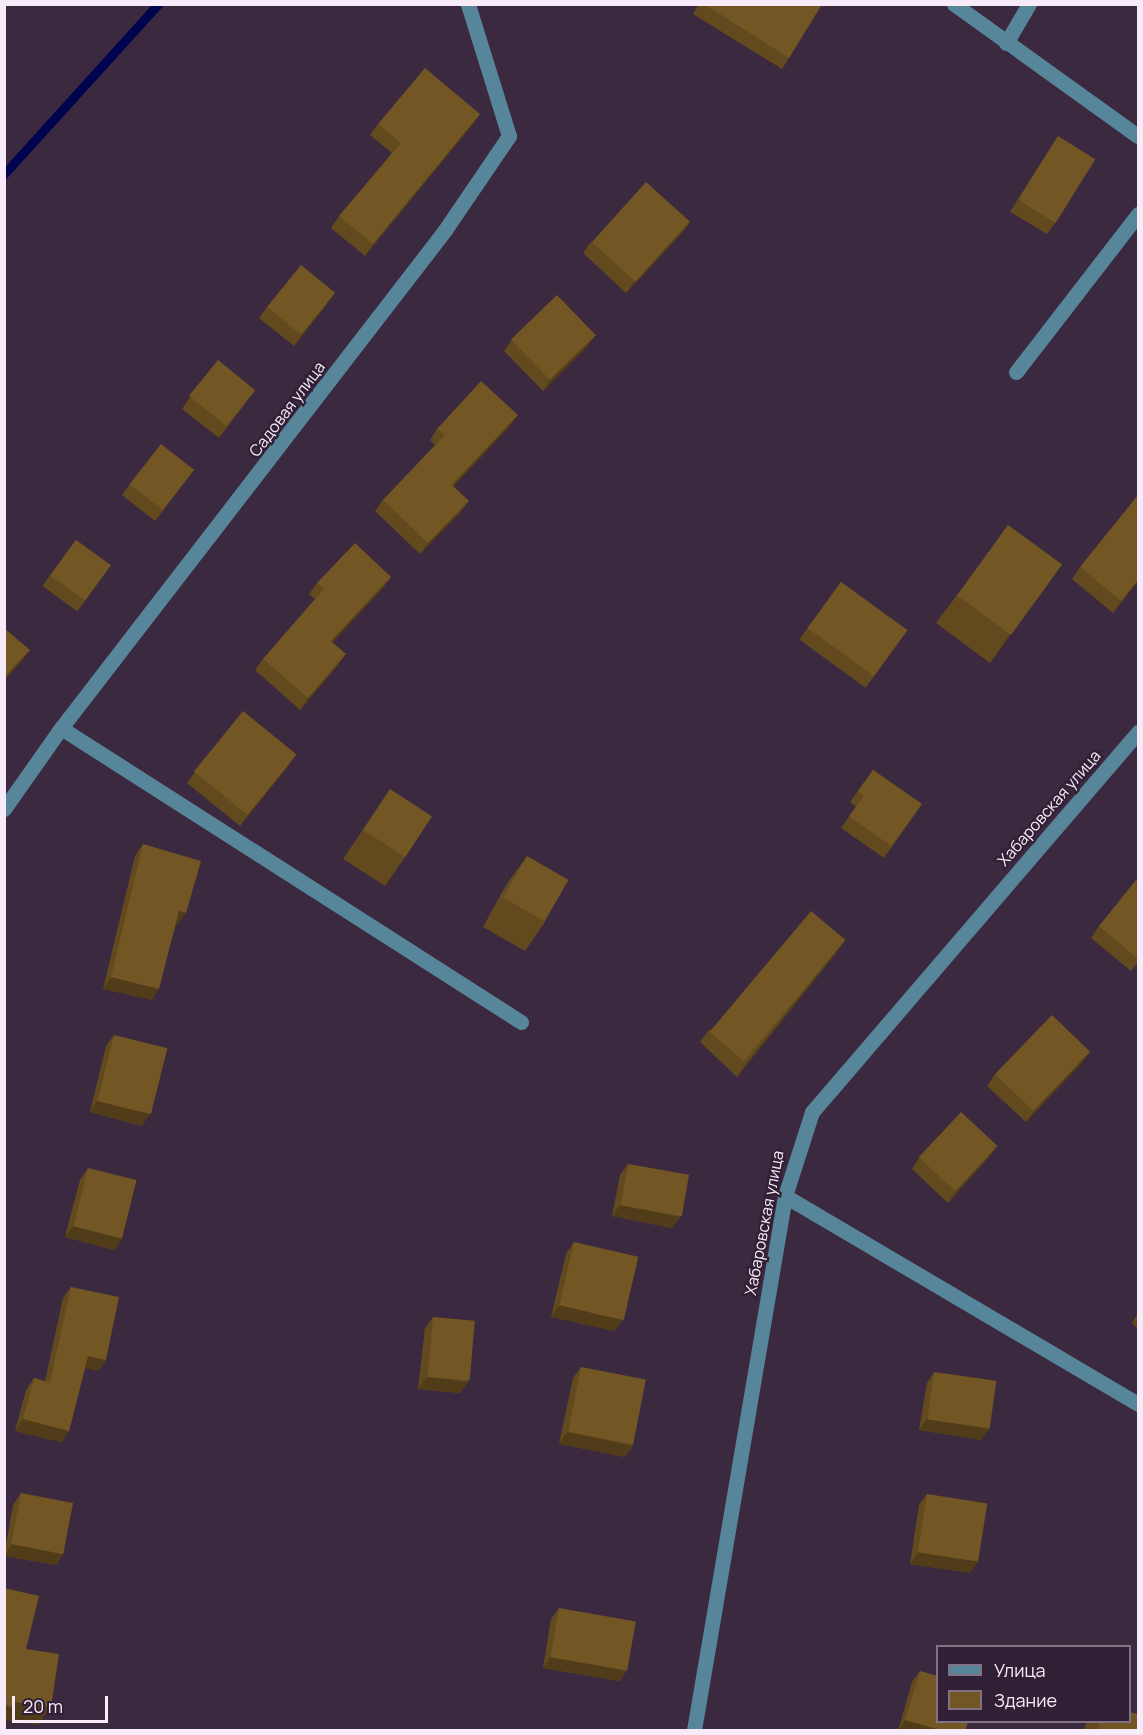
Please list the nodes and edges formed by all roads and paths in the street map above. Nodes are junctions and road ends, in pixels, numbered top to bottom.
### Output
1 (468, 4) edge
2 (954, 4) edge
3 (1029, 4) edge
4 (1006, 43) junction
5 (1138, 136) edge
6 (1138, 214) edge
7 (1016, 372) dead end
8 (61, 728) junction
9 (1138, 732) edge
10 (4, 809) edge
11 (521, 1022) dead end
12 (785, 1196) junction
13 (1138, 1404) edge
14 (694, 1731) edge

1 - 8 street, Садовая улица
2 - 4 street
3 - 4 street
4 - 5 street
6 - 7 street
8 - 10 street, Садовая улица
8 - 11 street
9 - 12 street, Хабаровская улица
12 - 13 street
12 - 14 street, Хабаровская улица

